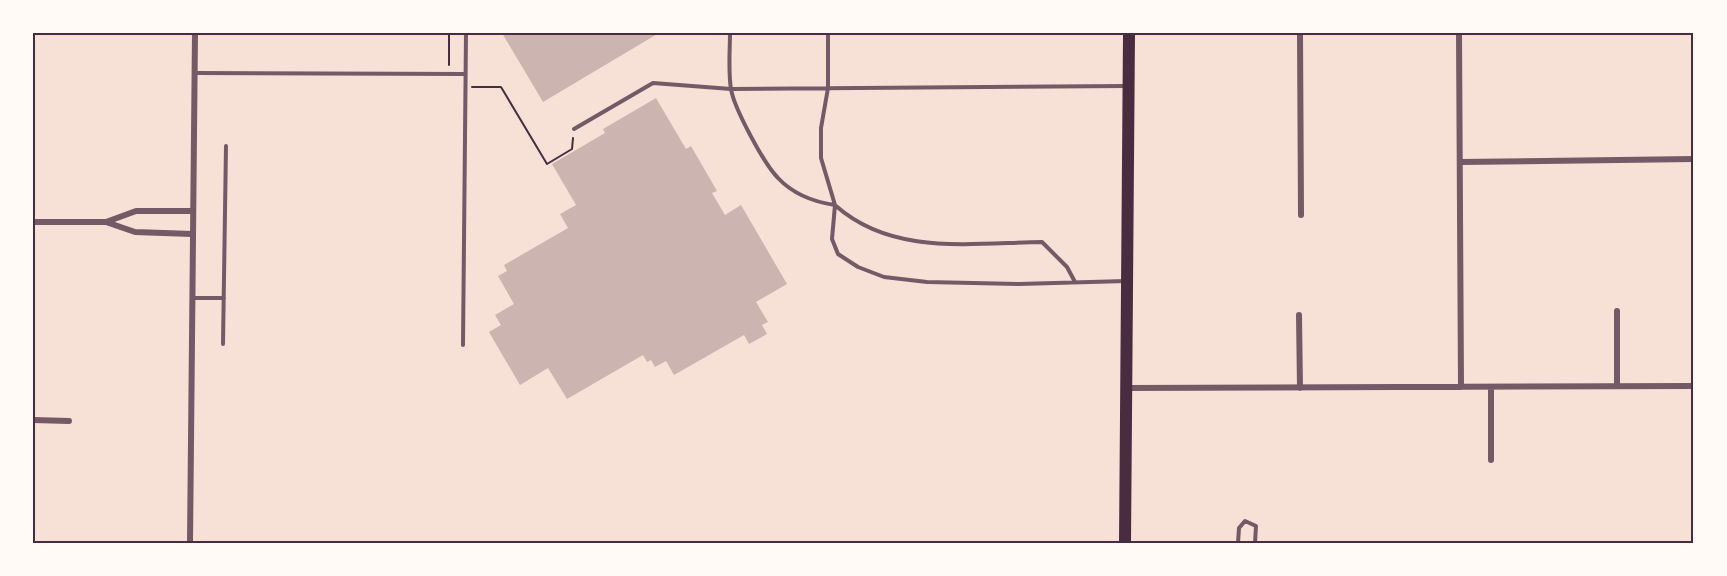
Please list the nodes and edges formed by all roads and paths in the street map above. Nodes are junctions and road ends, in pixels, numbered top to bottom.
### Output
1 (195, 33) edge
2 (449, 33) edge
3 (466, 33) edge
4 (730, 33) edge
5 (828, 33) edge
6 (1129, 33) edge
7 (1300, 33) edge
8 (1459, 33) edge
9 (195, 72) junction
10 (449, 74) junction
11 (465, 74) junction
12 (1129, 86) junction
13 (465, 87) junction
14 (828, 88) junction
15 (731, 89) junction
16 (574, 129) joint
17 (226, 146) dead end
18 (1694, 159) edge
19 (1460, 162) junction
20 (835, 205) junction
21 (193, 211) junction
22 (1301, 215) dead end
23 (33, 222) edge
24 (106, 222) junction
25 (192, 234) junction
26 (1127, 281) junction
27 (1076, 283) junction
28 (192, 298) junction
29 (224, 298) junction
30 (1617, 311) dead end
31 (1299, 315) dead end
32 (224, 344) dead end
33 (462, 345) dead end
34 (1617, 386) junction
35 (1694, 386) edge
36 (1461, 387) junction
37 (1491, 387) junction
38 (1126, 388) junction
39 (1300, 388) junction
40 (33, 420) edge
41 (69, 421) dead end
42 (1491, 460) dead end
43 (190, 543) edge
44 (1125, 543) edge
45 (1238, 543) edge
46 (1255, 543) edge

1 - 9 street
2 - 10 path
3 - 11 lane
4 - 15 lane
5 - 14 lane
6 - 12 main road
7 - 22 street
8 - 19 street
9 - 10 lane
9 - 21 street
10 - 11 lane
11 - 13 lane
12 - 14 lane
12 - 26 main road
13 - 16 path
13 - 33 lane
14 - 15 lane
14 - 20 lane
15 - 16 lane
15 - 20 lane
17 - 29 lane
18 - 19 street
19 - 36 street
20 - 27 lane
20 - 27 lane
21 - 24 street
21 - 25 street
23 - 24 street
24 - 25 street
25 - 28 street
26 - 27 lane
26 - 38 main road
28 - 29 lane
28 - 43 street
29 - 32 lane
30 - 34 street
31 - 39 street
34 - 35 street
34 - 37 street
36 - 37 street
36 - 39 street
37 - 42 street
38 - 39 street
38 - 44 main road
40 - 41 street
45 - 46 lane

